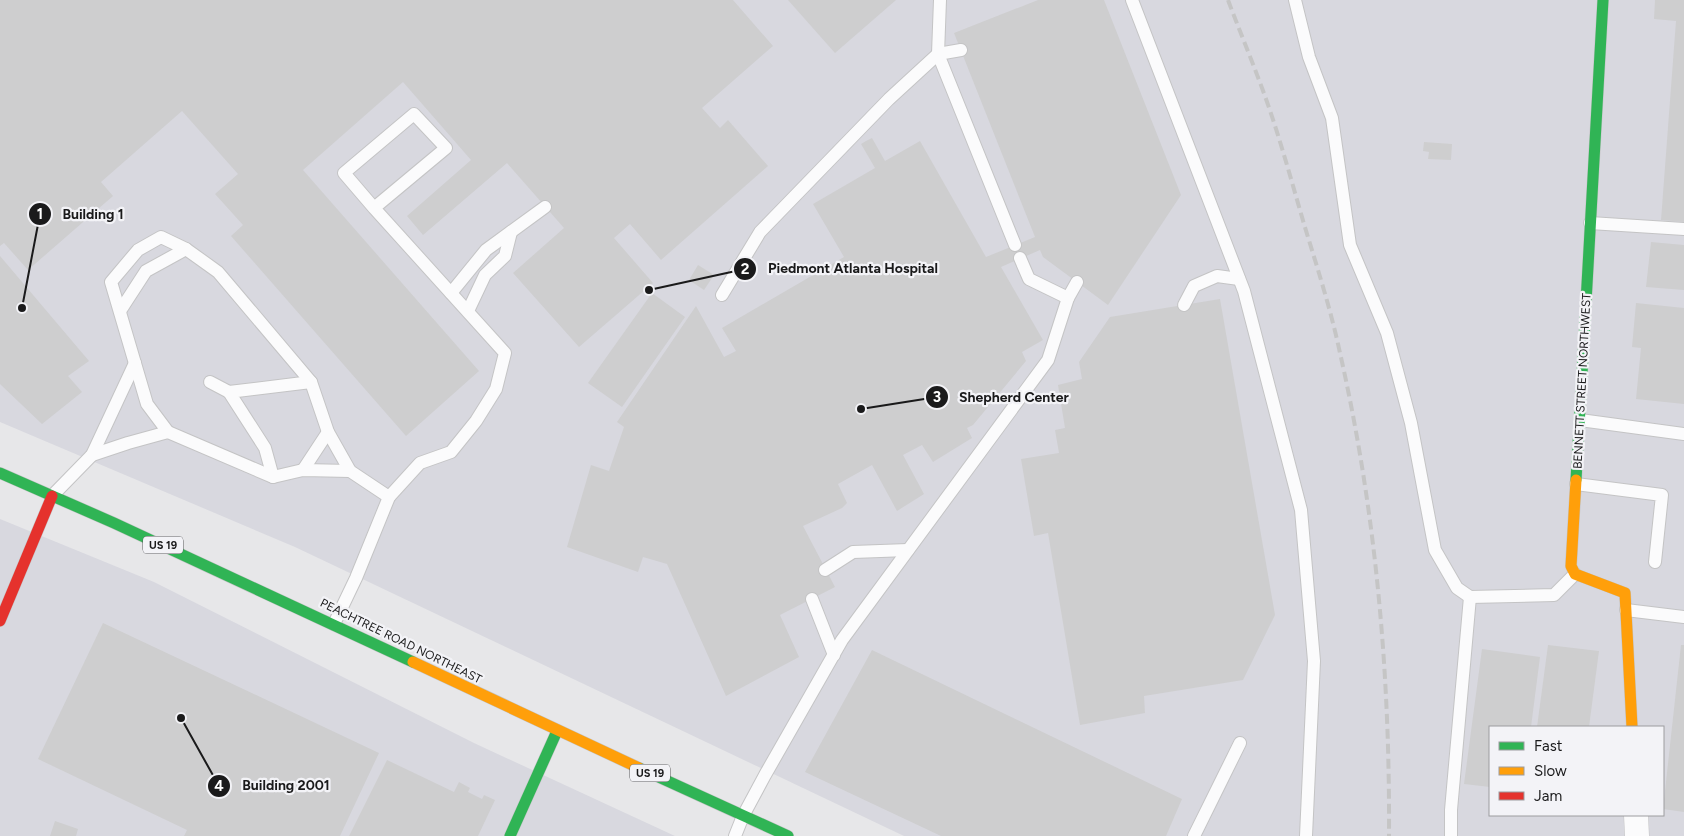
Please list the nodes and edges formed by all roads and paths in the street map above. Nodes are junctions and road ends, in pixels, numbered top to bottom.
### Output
1 (940, 0) edge
2 (1132, 0) edge
3 (1295, 0) edge
4 (1603, 0) edge
5 (961, 50) dead end
6 (938, 54) junction
7 (545, 207) dead end
8 (374, 208) junction
9 (1590, 224) junction
10 (1684, 230) edge
11 (511, 232) junction
12 (1015, 245) dead end
13 (186, 249) junction
14 (1020, 258) dead end
15 (1240, 279) junction
16 (1077, 282) dead end
17 (451, 293) junction
18 (722, 296) dead end
19 (1068, 298) junction
20 (1184, 305) dead end
21 (120, 311) junction
22 (468, 311) junction
23 (134, 363) junction
24 (210, 382) dead end
25 (311, 382) junction
26 (228, 392) junction
27 (1580, 420) junction
28 (168, 432) junction
29 (328, 432) junction
30 (1684, 434) edge
31 (92, 455) junction
32 (303, 470) junction
33 (350, 471) junction
34 (0, 473) edge
35 (273, 478) junction
36 (1576, 484) junction
37 (52, 496) junction
38 (389, 497) junction
39 (908, 550) junction
40 (1655, 562) dead end
41 (826, 570) dead end
42 (1575, 574) junction
43 (1470, 596) junction
44 (812, 599) dead end
45 (1626, 610) junction
46 (1684, 617) edge
47 (0, 621) edge
48 (334, 624) junction
49 (834, 655) junction
50 (1632, 726) edge
51 (558, 731) junction
52 (1240, 743) dead end
53 (743, 816) junction
54 (1636, 816) edge
55 (510, 836) edge
56 (734, 836) edge
57 (788, 836) edge
58 (1194, 836) edge
59 (1306, 836) edge
60 (1451, 836) edge
61 (1637, 836) edge

1 - 6 lane
2 - 15 lane
3 - 43 lane
4 - 9 main road, BENNETT STREET NORTHWEST
5 - 6 lane
6 - 12 lane
6 - 18 lane
7 - 11 lane
8 - 8 lane
8 - 17 lane
9 - 10 lane
9 - 27 main road, BENNETT STREET NORTHWEST
11 - 17 lane
11 - 22 lane
13 - 21 lane
13 - 21 lane
13 - 25 lane
14 - 19 lane
15 - 20 lane
15 - 59 lane
16 - 19 lane
17 - 22 lane
19 - 39 lane
21 - 23 lane
22 - 38 lane
23 - 28 lane
23 - 31 lane
24 - 26 lane
25 - 26 lane
25 - 29 lane
26 - 35 lane
27 - 30 lane
27 - 36 main road, BENNETT STREET NORTHWEST
28 - 31 lane
28 - 35 lane
29 - 32 lane
29 - 33 lane
31 - 37 lane
32 - 33 lane
32 - 35 lane
33 - 38 lane
34 - 37 main road, PEACHTREE ROAD NORTHEAST / US 19
36 - 40 lane
36 - 42 main road, BENNETT STREET NORTHWEST
37 - 47 main road
37 - 48 main road, PEACHTREE ROAD NORTHEAST / US 19
38 - 48 lane
39 - 41 lane
39 - 49 lane
42 - 43 lane
42 - 45 main road
43 - 60 lane
44 - 49 lane
45 - 46 lane
45 - 50 main road
48 - 51 main road, PEACHTREE ROAD NORTHEAST / US 19
49 - 53 lane
51 - 53 main road, PEACHTREE ROAD NORTHEAST / US 19
51 - 55 main road
52 - 58 lane
53 - 56 lane
53 - 57 main road, PEACHTREE ROAD NORTHEAST / US 19
54 - 61 street

